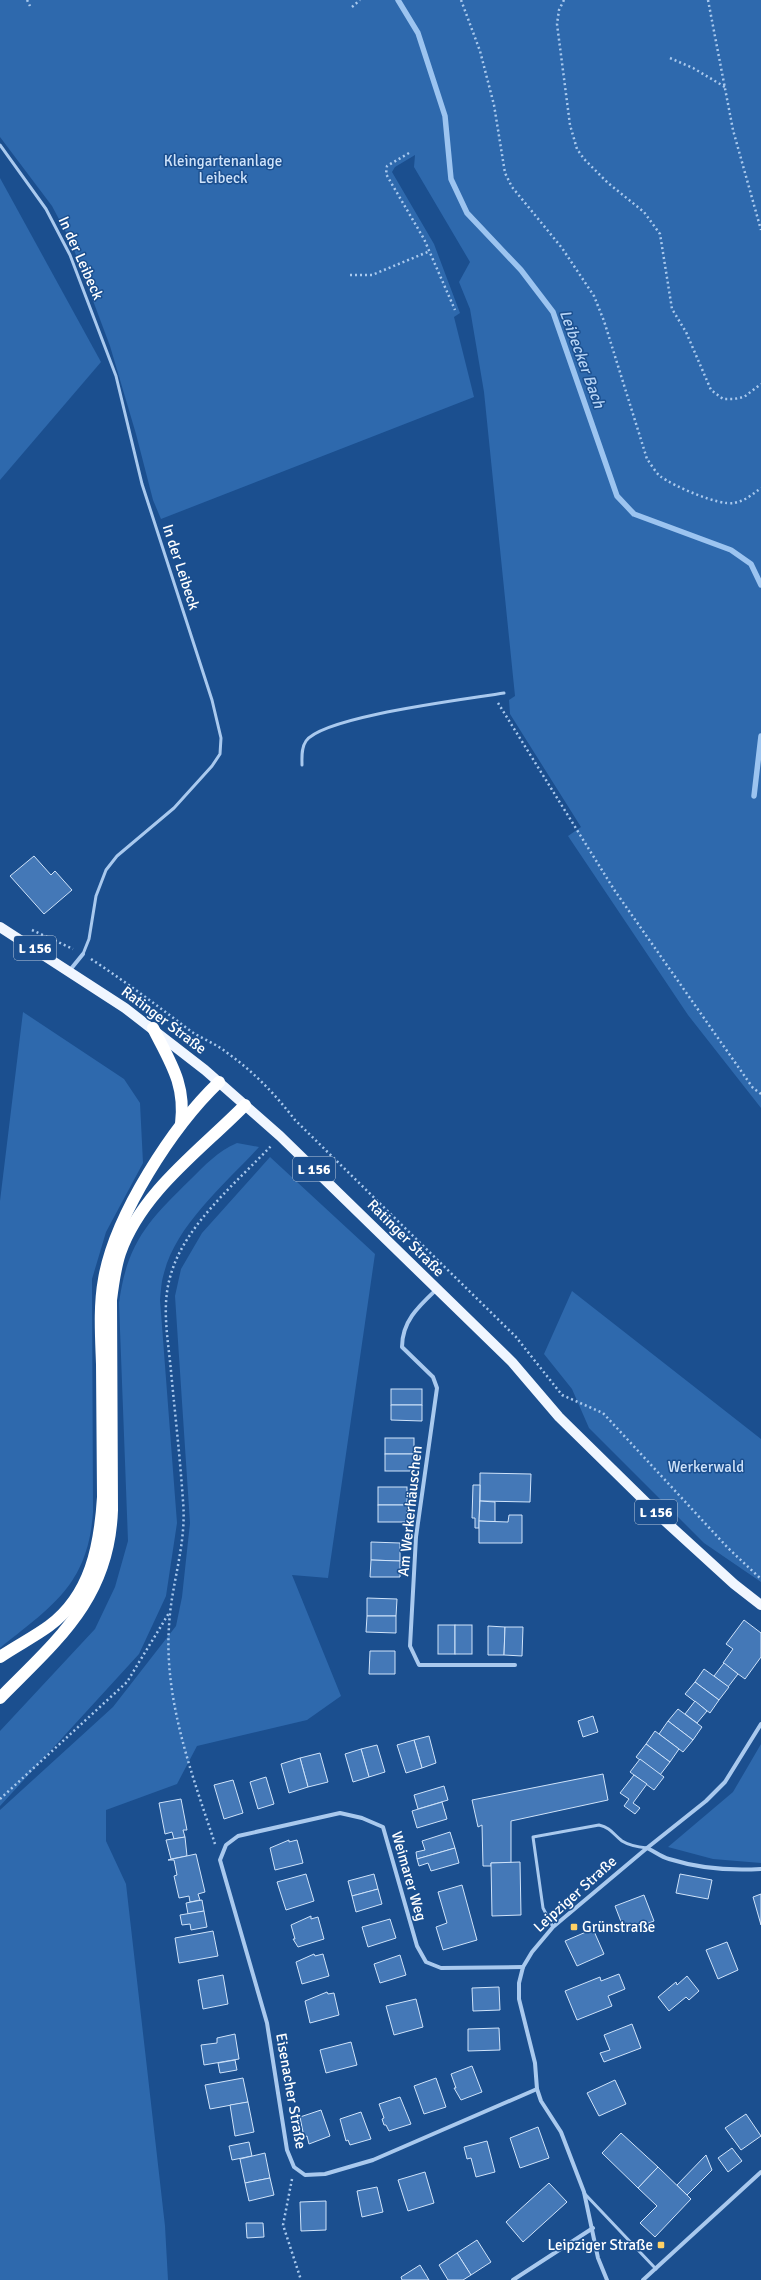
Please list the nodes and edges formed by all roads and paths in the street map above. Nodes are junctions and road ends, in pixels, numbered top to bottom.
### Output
1 (27, 0) edge
2 (360, 0) edge
3 (461, 0) edge
4 (564, 0) edge
5 (708, 0) edge
6 (30, 6) dead end
7 (352, 7) dead end
8 (670, 58) dead end
9 (725, 87) junction
10 (0, 145) edge
11 (408, 153) dead end
12 (761, 230) edge
13 (430, 251) junction
14 (350, 275) dead end
15 (455, 310) dead end
16 (761, 384) edge
17 (761, 488) edge
18 (504, 693) dead end
19 (492, 695) junction
20 (302, 765) dead end
21 (25, 926) dead end
22 (0, 927) edge
23 (83, 954) junction
24 (70, 970) junction
25 (153, 1028) junction
26 (219, 1082) junction
27 (761, 1094) edge
28 (246, 1105) junction
29 (295, 1120) junction
30 (181, 1124) junction
31 (280, 1136) junction
32 (437, 1289) junction
33 (761, 1579) edge
34 (761, 1605) edge
35 (170, 1611) junction
36 (0, 1657) edge
37 (515, 1665) dead end
38 (0, 1698) edge
39 (761, 1724) edge
40 (0, 1799) edge
41 (647, 1848) junction
42 (220, 1860) junction
43 (761, 1869) edge
44 (553, 1927) junction
45 (523, 1967) junction
46 (537, 2089) junction
47 (294, 2167) junction
48 (761, 2172) edge
49 (584, 2192) junction
50 (593, 2228) junction
51 (656, 2269) junction
52 (301, 2280) edge
53 (513, 2280) edge
54 (607, 2280) edge
55 (643, 2280) edge

1 - 6 path
2 - 7 path
3 - 17 path
4 - 16 path
5 - 9 path
8 - 9 path
9 - 12 path
10 - 23 lane, In der Leibeck
11 - 13 path
13 - 14 path
13 - 15 path
18 - 19 lane
19 - 20 lane
19 - 27 path
21 - 23 path
22 - 24 main road, Ratinger Straße / L 156
23 - 24 street, In der Leibeck
23 - 29 path
24 - 25 main road, Ratinger Straße / L 156
25 - 26 main road, Ratinger Straße / L 156
25 - 30 highway
26 - 28 main road, Ratinger Straße / L 156
26 - 30 highway
28 - 31 main road, Ratinger Straße / L 156
28 - 38 highway
29 - 31 path
29 - 33 path
30 - 36 highway
31 - 32 main road, Ratinger Straße / L 156
31 - 35 path
32 - 34 main road, Ratinger Straße / L 156
32 - 37 street, Am Werkerhäuschen
35 - 40 path
35 - 42 path
39 - 41 street, Leipziger Straße
41 - 43 street
41 - 44 street, Leipziger Straße
41 - 44 lane
42 - 45 street, Weimarer Weg
42 - 47 street, Eisenacher Straße
44 - 45 street, Leipziger Straße
45 - 46 street, Leipziger Straße
46 - 47 street, Eisenacher Straße
46 - 49 street, Leipziger Straße
47 - 52 path
48 - 51 street
49 - 50 street, Leipziger Straße
49 - 51 lane, Leipziger Straße
50 - 53 street
50 - 54 street, Leipziger Straße
51 - 55 street

